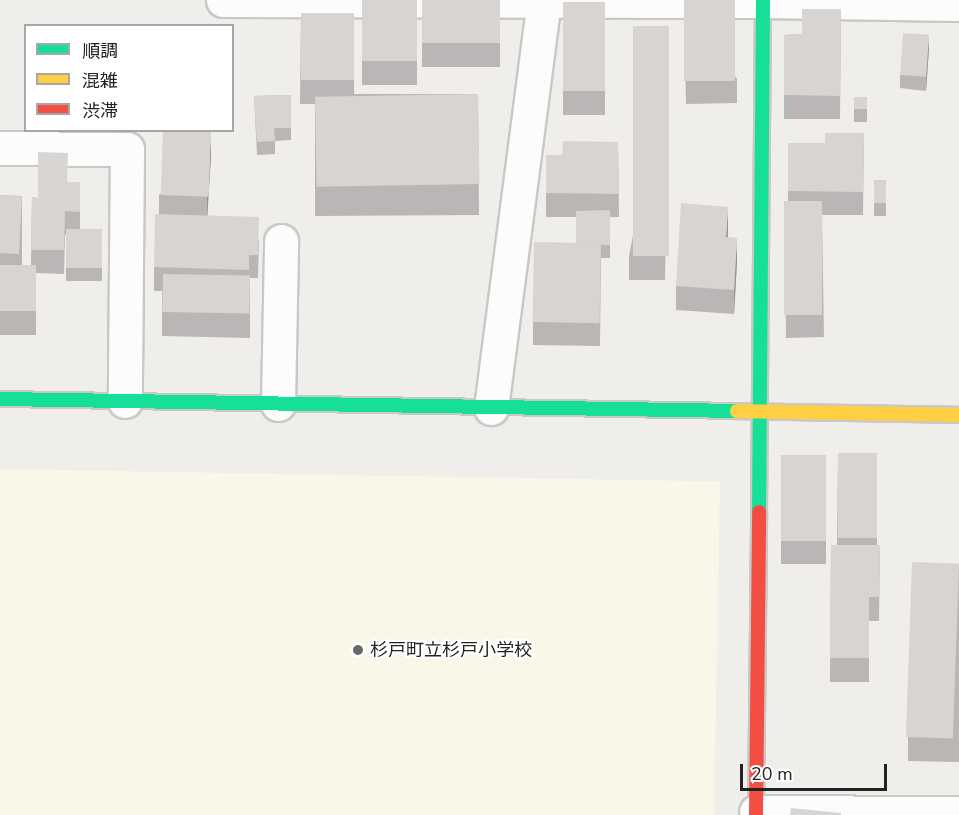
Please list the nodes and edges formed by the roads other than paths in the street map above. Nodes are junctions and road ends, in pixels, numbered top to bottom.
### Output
1 (223, 0) edge
2 (763, 0) edge
3 (544, 1) edge
4 (959, 4) edge
5 (0, 148) edge
6 (281, 241) dead end
7 (0, 399) edge
8 (125, 401) junction
9 (278, 404) junction
10 (491, 408) junction
11 (760, 411) junction
12 (959, 415) edge
13 (756, 813) edge
14 (959, 813) edge

1 - 3 street
2 - 3 street
2 - 4 street
2 - 11 street
3 - 10 street
5 - 8 street
6 - 9 street
7 - 8 street
8 - 9 street
9 - 10 street
10 - 11 street
11 - 12 street
11 - 13 street
13 - 14 street

